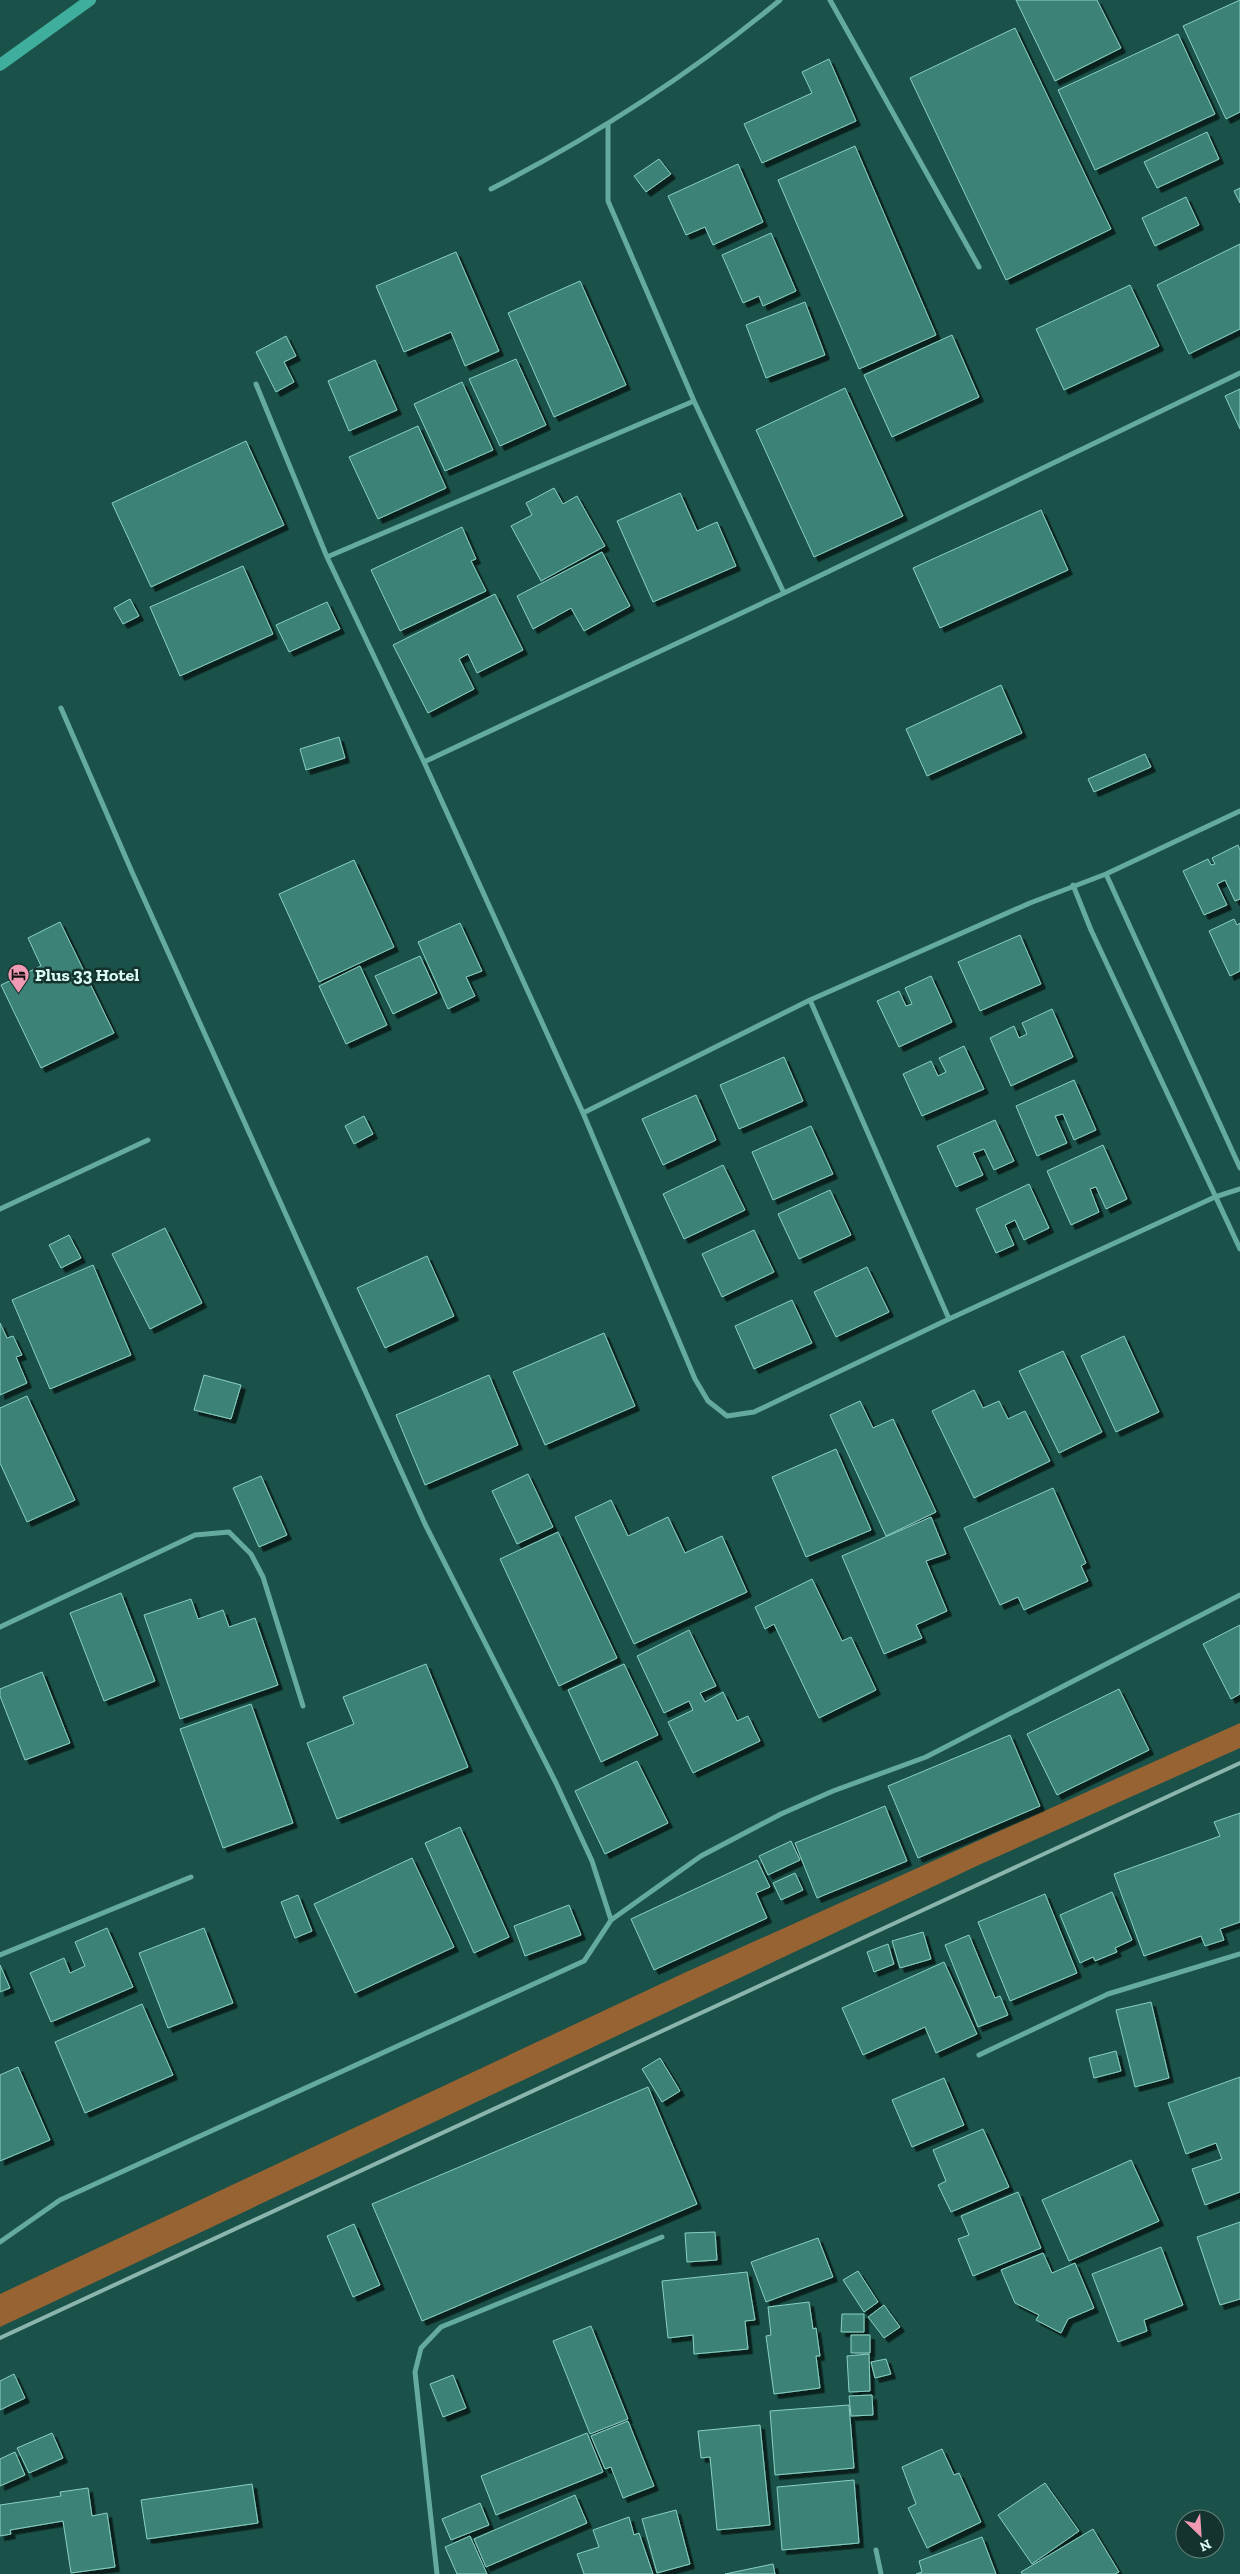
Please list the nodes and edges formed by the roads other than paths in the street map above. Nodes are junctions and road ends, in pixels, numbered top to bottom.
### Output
1 (90, 0) edge
2 (780, 0) edge
3 (830, 0) edge
4 (0, 65) edge
5 (608, 124) junction
6 (491, 189) dead end
7 (979, 267) dead end
8 (1240, 373) edge
9 (256, 384) dead end
10 (694, 401) junction
11 (327, 557) junction
12 (784, 593) junction
13 (61, 708) dead end
14 (424, 762) junction
15 (1240, 811) edge
16 (1106, 874) junction
17 (1073, 885) junction
18 (810, 1000) junction
19 (583, 1113) junction
20 (148, 1140) dead end
21 (1240, 1168) edge
22 (1240, 1189) edge
23 (1215, 1198) junction
24 (0, 1209) edge
25 (1240, 1249) edge
26 (949, 1319) junction
27 (1240, 1595) edge
28 (0, 1627) edge
29 (303, 1706) dead end
30 (191, 1877) dead end
31 (611, 1920) junction
32 (1240, 1954) edge
33 (0, 1955) edge
34 (979, 2055) dead end
35 (662, 2237) dead end
36 (0, 2242) edge
37 (876, 2550) dead end
38 (437, 2574) edge
39 (881, 2574) edge

1 - 4 main road
2 - 5 street
3 - 7 street
5 - 6 street
5 - 10 street
8 - 12 street
9 - 11 street
10 - 11 street
10 - 12 street
11 - 14 street
12 - 14 street
13 - 31 street
14 - 19 street
15 - 16 street
16 - 17 street
16 - 21 street
17 - 18 street
17 - 23 street
18 - 19 street
18 - 26 street
19 - 26 street
20 - 24 street
22 - 23 street
23 - 25 street
23 - 26 street
27 - 31 street
28 - 29 street
30 - 33 street
31 - 36 street
32 - 34 street
35 - 38 street
37 - 39 street

